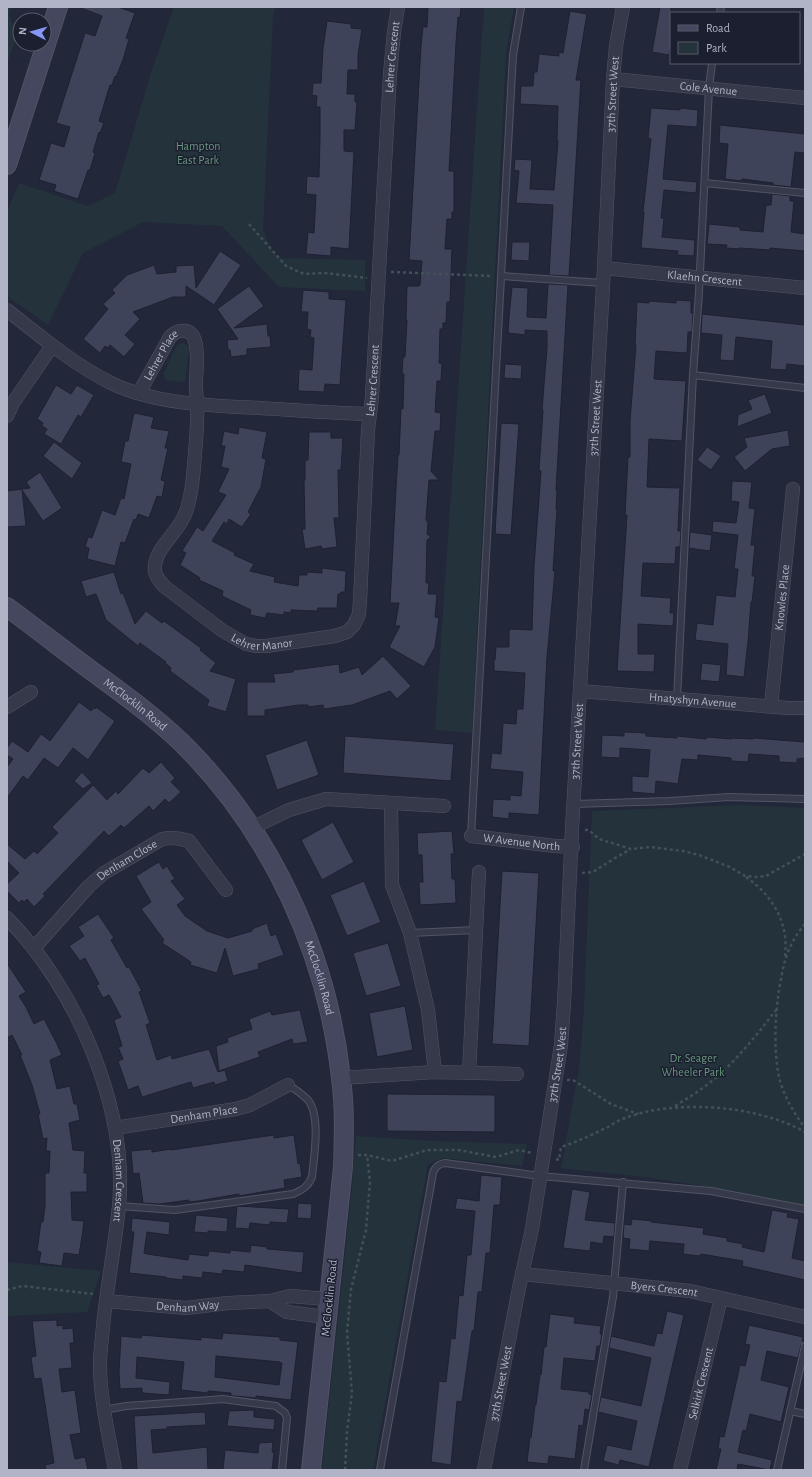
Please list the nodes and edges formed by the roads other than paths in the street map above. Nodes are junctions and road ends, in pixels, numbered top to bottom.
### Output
1 (58, 7) edge
2 (398, 7) edge
3 (521, 7) edge
4 (623, 7) edge
5 (712, 64) edge
6 (613, 79) junction
7 (709, 88) junction
8 (805, 98) edge
9 (7, 165) edge
10 (705, 183) junction
11 (805, 193) edge
12 (604, 268) junction
13 (502, 276) junction
14 (700, 277) junction
15 (603, 283) junction
16 (805, 288) edge
17 (7, 310) edge
18 (52, 346) junction
19 (693, 375) junction
20 (805, 388) edge
21 (139, 393) junction
22 (197, 404) junction
23 (369, 414) junction
24 (7, 416) edge
25 (793, 490) dead end
26 (7, 607) edge
27 (580, 691) junction
28 (31, 692) dead end
29 (677, 699) junction
30 (771, 706) junction
31 (7, 707) edge
32 (805, 708) edge
33 (805, 799) edge
34 (391, 803) junction
35 (574, 804) junction
36 (444, 806) dead end
37 (252, 828) junction
38 (471, 836) joint
39 (573, 846) junction
40 (479, 872) dead end
41 (226, 890) dead end
42 (7, 918) edge
43 (476, 930) junction
44 (410, 933) junction
45 (34, 948) junction
46 (435, 1072) junction
47 (469, 1072) junction
48 (517, 1074) dead end
49 (341, 1078) junction
50 (288, 1085) joint
51 (115, 1128) junction
52 (540, 1176) junction
53 (623, 1182) junction
54 (119, 1206) junction
55 (805, 1209) edge
56 (522, 1274) junction
57 (615, 1283) junction
58 (721, 1298) junction
59 (106, 1301) junction
60 (327, 1308) junction
61 (805, 1316) edge
62 (805, 1346) edge
63 (104, 1410) junction
64 (790, 1411) junction
65 (805, 1414) edge
66 (115, 1470) edge
67 (282, 1470) edge
68 (311, 1470) edge
69 (380, 1470) edge
70 (484, 1470) edge
71 (584, 1470) edge
72 (680, 1470) edge
73 (777, 1470) edge

1 - 9 street
2 - 23 street, Lehrer Crescent
3 - 13 lane
4 - 6 street, 37th Street West
5 - 7 lane
6 - 7 street, Cole Avenue
6 - 12 street, 37th Street West
7 - 8 street, Cole Avenue
7 - 10 lane
10 - 11 lane
10 - 14 lane
12 - 14 street, Klaehn Crescent
12 - 15 street, 37th Street West
13 - 15 lane
13 - 38 lane
14 - 16 street, Klaehn Crescent
14 - 19 lane
15 - 27 street, 37th Street West
17 - 18 street, Lehrer Crescent
18 - 21 street, Lehrer Crescent
18 - 24 street
19 - 20 lane
19 - 29 lane
21 - 22 street, Lehrer Crescent
21 - 22 street, Lehrer Place
22 - 23 street, Lehrer Crescent
22 - 23 street, Lehrer Manor
25 - 30 street, Knowles Place
26 - 37 street, McClocklin Road
27 - 29 street, Hnatyshyn Avenue
27 - 35 street, 37th Street West
28 - 31 street
29 - 30 street, Hnatyshyn Avenue
30 - 32 street, Hnatyshyn Avenue
33 - 35 lane
34 - 36 street
34 - 37 street
34 - 44 street
35 - 39 street, 37th Street West
37 - 49 street, McClocklin Road
38 - 39 street, W Avenue North
39 - 52 street, 37th Street West
40 - 43 street
41 - 45 street, Denham Close
42 - 45 street, Denham Crescent
43 - 44 lane
43 - 47 street
44 - 46 street
45 - 51 street, Denham Crescent
46 - 47 street
46 - 49 street
47 - 48 street
49 - 60 street, McClocklin Road
50 - 51 street, Denham Place
50 - 54 lane
51 - 54 street, Denham Crescent
52 - 53 lane
52 - 56 street, 37th Street West
52 - 69 lane
53 - 55 lane
53 - 57 lane
54 - 59 street, Denham Crescent
56 - 57 street, Byers Crescent
56 - 70 street, 37th Street West
57 - 58 street, Byers Crescent
57 - 71 lane
58 - 61 street, Byers Crescent
58 - 72 street, Selkirk Crescent
59 - 60 street, Denham Way
59 - 63 street, Denham Crescent
60 - 68 street, McClocklin Road
62 - 64 lane
63 - 66 street, Denham Crescent
63 - 67 lane
64 - 65 lane
64 - 73 lane

